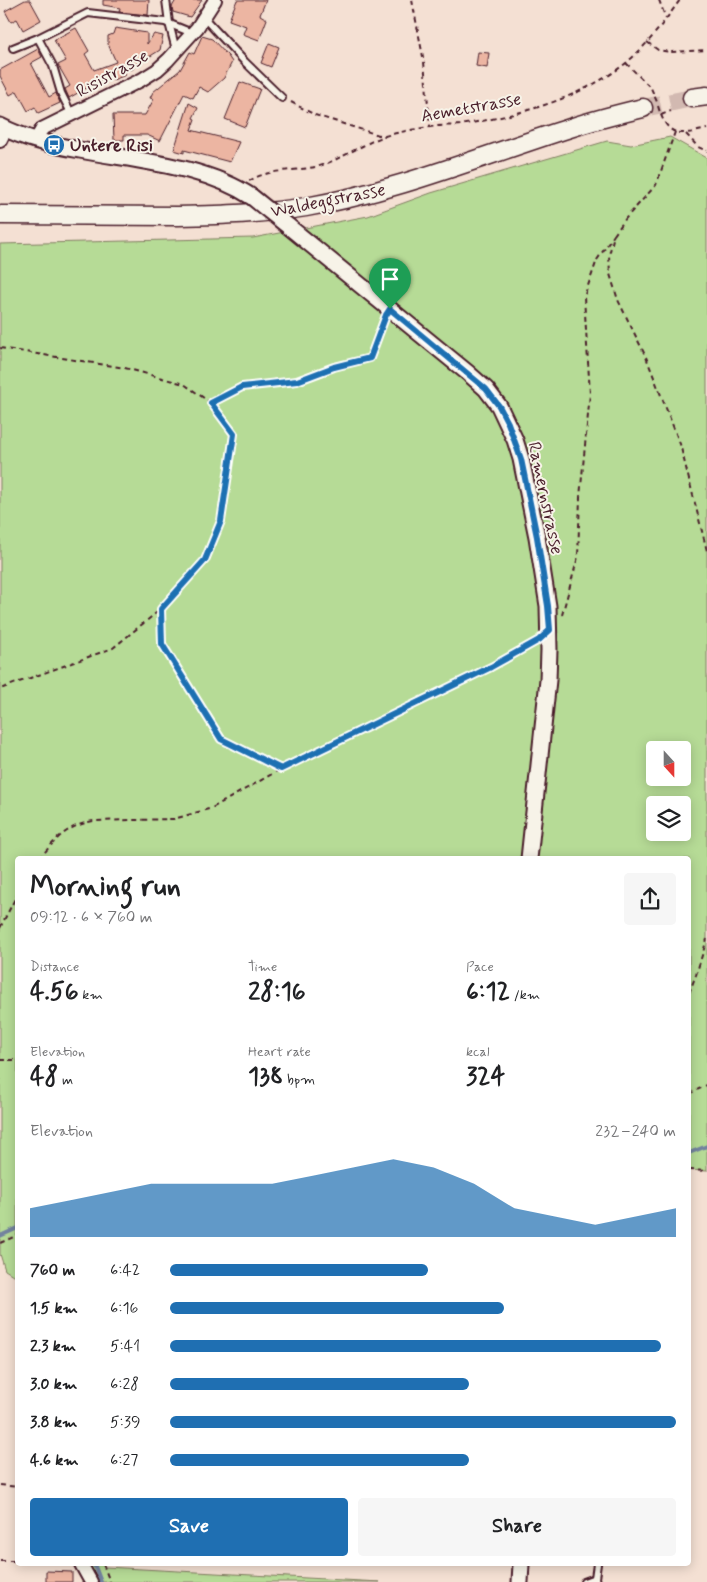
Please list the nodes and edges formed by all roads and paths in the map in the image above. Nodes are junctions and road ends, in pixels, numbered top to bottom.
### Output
1 (166, 0) edge
2 (215, 0) edge
3 (412, 0) edge
4 (659, 0) edge
5 (680, 0) edge
6 (204, 18) junction
7 (666, 18) junction
8 (169, 23) junction
9 (192, 33) junction
10 (38, 38) junction
11 (647, 42) junction
12 (13, 48) dead end
13 (176, 50) junction
14 (707, 50) edge
15 (282, 98) joint
16 (643, 108) tunnel mouth
17 (671, 111) dead end
18 (72, 115) junction
19 (661, 115) dead end
20 (430, 127) junction
21 (707, 129) edge
22 (2, 132) edge
23 (675, 132) dead end
24 (384, 136) junction
25 (35, 141) junction
26 (707, 151) edge
27 (238, 188) junction
28 (0, 215) edge
29 (614, 235) junction
30 (390, 309) junction
31 (0, 348) edge
32 (211, 403) junction
33 (707, 551) edge
34 (161, 609) junction
35 (550, 630) junction
36 (0, 689) edge
37 (281, 769) junction
38 (42, 856) edge
39 (529, 856) edge
40 (15, 899) edge
41 (0, 928) edge
42 (707, 939) edge
43 (691, 988) edge
44 (0, 1060) edge
45 (15, 1060) edge
46 (707, 1085) edge
47 (691, 1093) edge
48 (691, 1170) edge
49 (707, 1171) edge
50 (15, 1236) edge
51 (0, 1243) edge
52 (0, 1485) edge
53 (15, 1487) edge
54 (0, 1561) edge
55 (15, 1561) edge
56 (82, 1566) edge
57 (105, 1566) edge
58 (521, 1566) edge
59 (597, 1566) edge
60 (595, 1580) edge
61 (91, 1582) edge
62 (110, 1582) edge
63 (520, 1582) edge
64 (584, 1582) edge

1 - 8 lane
2 - 6 street, Risistrasse
3 - 20 path
4 - 7 path
5 - 7 path, Aemetstrasse
6 - 9 street, Risistrasse
6 - 15 lane
7 - 11 path, Aemetstrasse
8 - 9 lane
8 - 10 lane
8 - 13 lane
9 - 13 street, Risistrasse
10 - 12 lane
10 - 18 lane
11 - 14 path
11 - 20 path, Aemetstrasse
13 - 18 street, Risistrasse
15 - 24 path
16 - 28 main road, Waldeggstrasse
17 - 19 path
18 - 25 street, Risistrasse
20 - 24 path, Aemetstrasse
21 - 26 path
22 - 25 street, Ramernstrasse
23 - 29 path
24 - 27 path, Aemetstrasse
25 - 27 street, Ramernstrasse
27 - 30 street, Ramernstrasse, bridge
29 - 33 path
29 - 35 path
30 - 32 path
30 - 35 street, Ramernstrasse
31 - 32 path
32 - 34 path
34 - 36 path
34 - 37 path
35 - 37 path
35 - 39 street, Ramernstrasse
37 - 38 path
40 - 41 path
42 - 43 path
44 - 45 path
46 - 47 path
48 - 49 path
50 - 51 path
52 - 53 path
54 - 55 path
56 - 61 street
57 - 62 path
58 - 63 street
59 - 60 lane
60 - 64 lane

